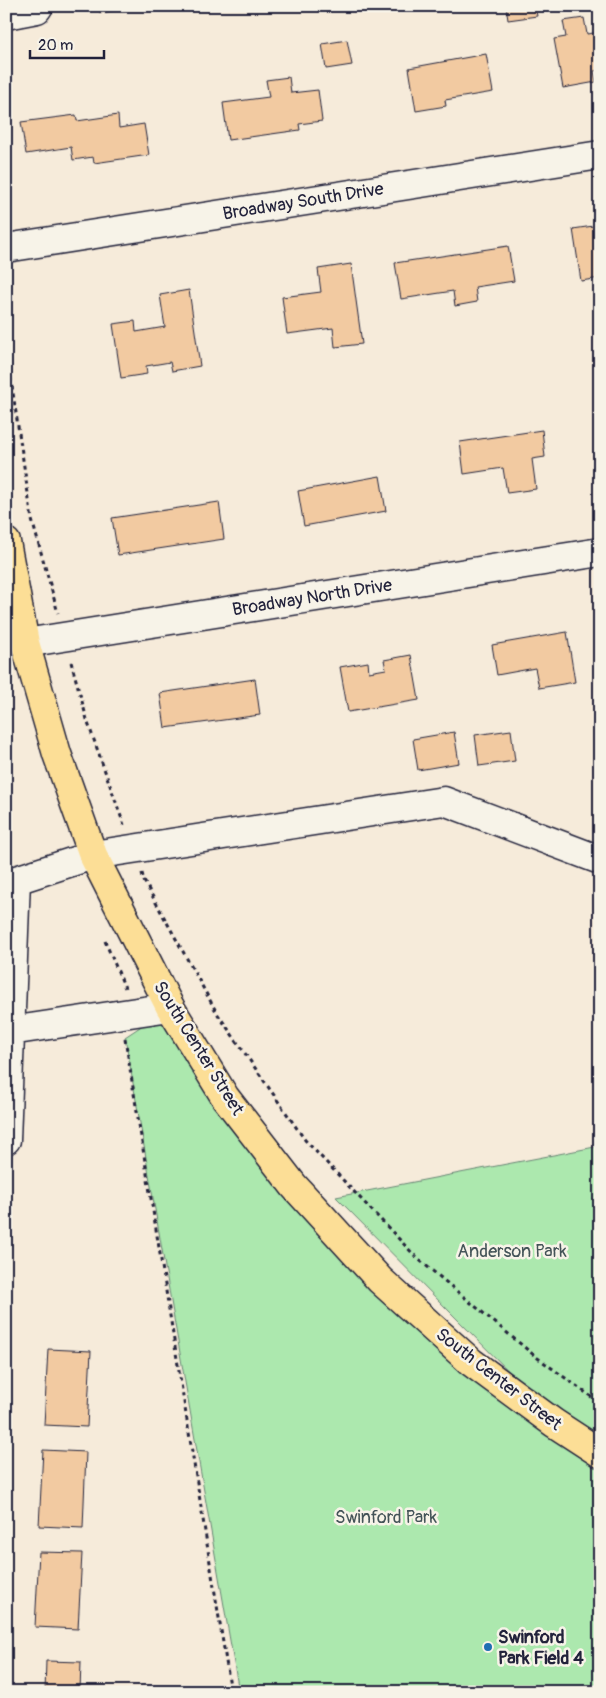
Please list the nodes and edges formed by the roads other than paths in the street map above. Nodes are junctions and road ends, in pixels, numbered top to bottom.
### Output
1 (38, 7) edge
2 (6, 14) edge
3 (600, 155) edge
4 (6, 248) edge
5 (6, 542) edge
6 (600, 552) edge
7 (25, 643) junction
8 (93, 855) junction
9 (600, 860) edge
10 (11, 881) edge
11 (170, 1007) junction
12 (10, 1031) junction
13 (6, 1140) edge
14 (600, 1453) edge

1 - 2 street
3 - 4 street, Broadway South Drive
5 - 7 main road, South Center Street
6 - 7 street, Broadway North Drive
7 - 8 main road, South Center Street
8 - 9 street
8 - 10 street
8 - 11 main road, South Center Street
10 - 12 street
11 - 12 street
11 - 14 main road, South Center Street
12 - 13 street

